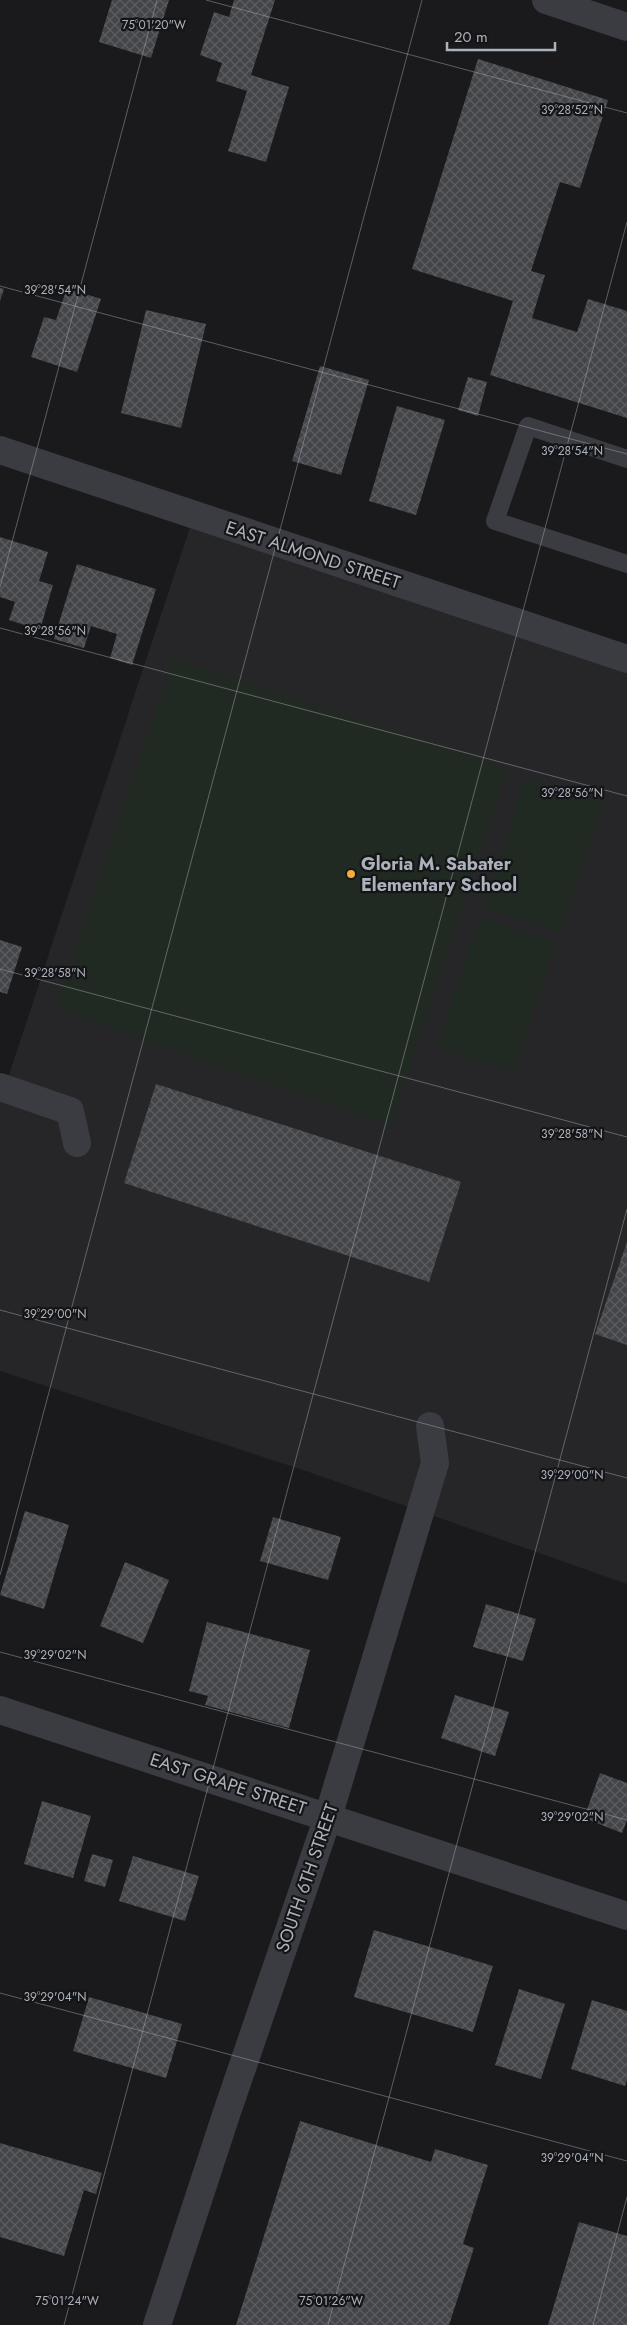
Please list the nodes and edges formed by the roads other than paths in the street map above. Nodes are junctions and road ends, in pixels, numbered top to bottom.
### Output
1 (546, 0) edge
2 (627, 27) edge
3 (0, 450) edge
4 (627, 459) edge
5 (627, 564) edge
6 (627, 659) edge
7 (0, 1087) edge
8 (77, 1143) dead end
9 (430, 1426) dead end
10 (0, 1710) edge
11 (328, 1817) junction
12 (627, 1916) edge
13 (157, 2325) edge

1 - 2 street
3 - 6 street, EAST ALMOND STREET
4 - 5 lane
7 - 8 street
9 - 11 street, SOUTH 6TH STREET
10 - 11 street, EAST GRAPE STREET
11 - 12 street, EAST GRAPE STREET
11 - 13 street, SOUTH 6TH STREET

